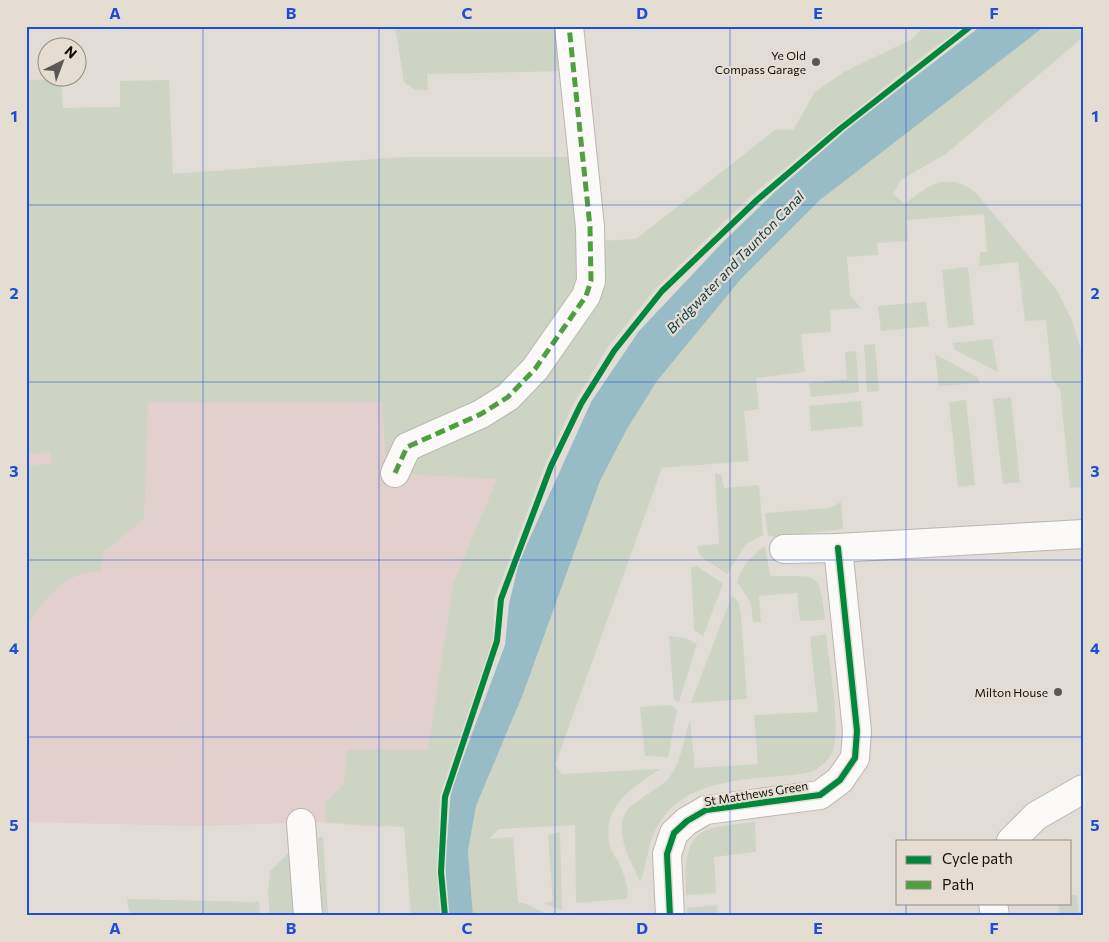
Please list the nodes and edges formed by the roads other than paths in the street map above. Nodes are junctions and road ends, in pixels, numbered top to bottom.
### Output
1 (569, 26) edge
2 (395, 473) dead end
3 (1083, 534) edge
4 (838, 548) junction
5 (784, 549) dead end
6 (1083, 789) edge
7 (301, 823) dead end
8 (1012, 840) edge
9 (308, 916) edge
10 (670, 916) edge

1 - 2 street
3 - 4 street
4 - 5 street
4 - 10 street, St Matthews Green
6 - 8 street
7 - 9 street

